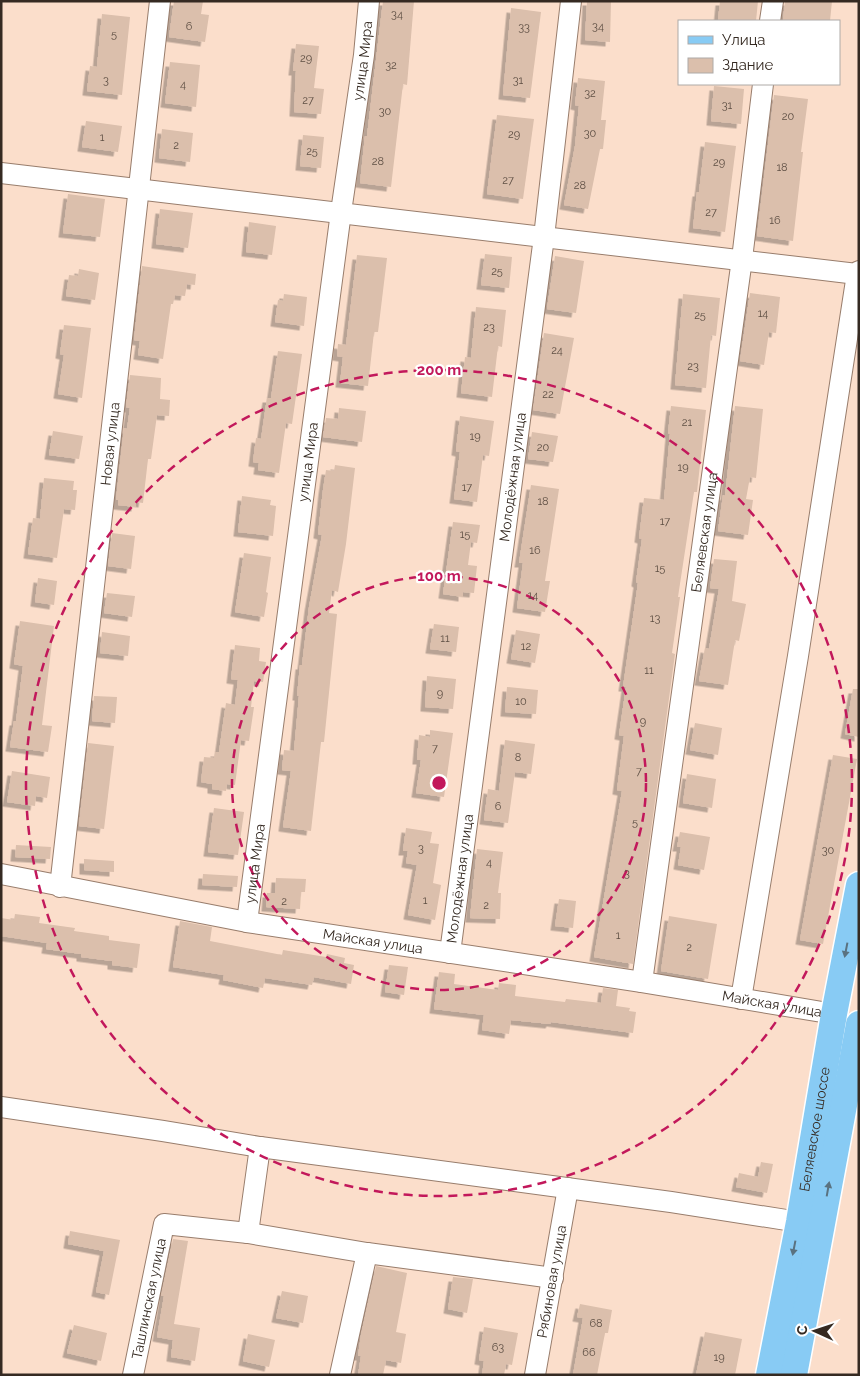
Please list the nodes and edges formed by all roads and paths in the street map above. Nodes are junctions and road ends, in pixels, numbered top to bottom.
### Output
1 (160, 1) edge
2 (369, 1) edge
3 (571, 1) edge
4 (773, 1) edge
5 (770, 20) edge
6 (763, 85) edge
7 (1, 173) edge
8 (138, 188) junction
9 (341, 212) junction
10 (544, 237) junction
11 (742, 259) junction
12 (858, 272) edge
13 (1, 874) edge
14 (859, 885) edge
15 (60, 887) junction
16 (247, 922) junction
17 (450, 953) junction
18 (642, 982) junction
19 (741, 999) junction
20 (846, 1017) edge
21 (859, 1024) edge
22 (1, 1107) edge
23 (260, 1147) junction
24 (568, 1188) junction
25 (798, 1222) junction
26 (248, 1233) junction
27 (367, 1253) junction
28 (553, 1278) junction
29 (133, 1375) edge
30 (340, 1375) edge
31 (535, 1375) edge
32 (769, 1375) edge
33 (794, 1375) edge

1 - 8 street, Новая улица
2 - 9 street, улица Мира
3 - 10 street, Молодёжная улица
4 - 5 street
6 - 11 street, Беляевская улица
7 - 8 street
8 - 9 street
8 - 15 street, Новая улица
9 - 10 street
9 - 16 street, улица Мира
10 - 11 street
10 - 17 street, Молодёжная улица
11 - 12 street
11 - 18 street, Беляевская улица
12 - 19 street
13 - 15 street, Майская улица
14 -> 20 main road, Беляевское шоссе
15 - 16 street, Майская улица
16 - 17 street, Майская улица
17 - 18 street, Майская улица
18 - 19 street, Майская улица
19 - 20 street, Майская улица
20 - 25 main road, Беляевское шоссе
33 -> 21 main road, Беляевское шоссе
22 - 23 street
23 - 24 street
23 - 26 street
24 - 25 street
24 - 28 street, Рябиновая улица
25 -> 32 main road, Беляевское шоссе
26 - 27 street
26 - 29 street, Ташлинская улица
27 - 28 street
27 - 30 street
28 - 31 street, Рябиновая улица

